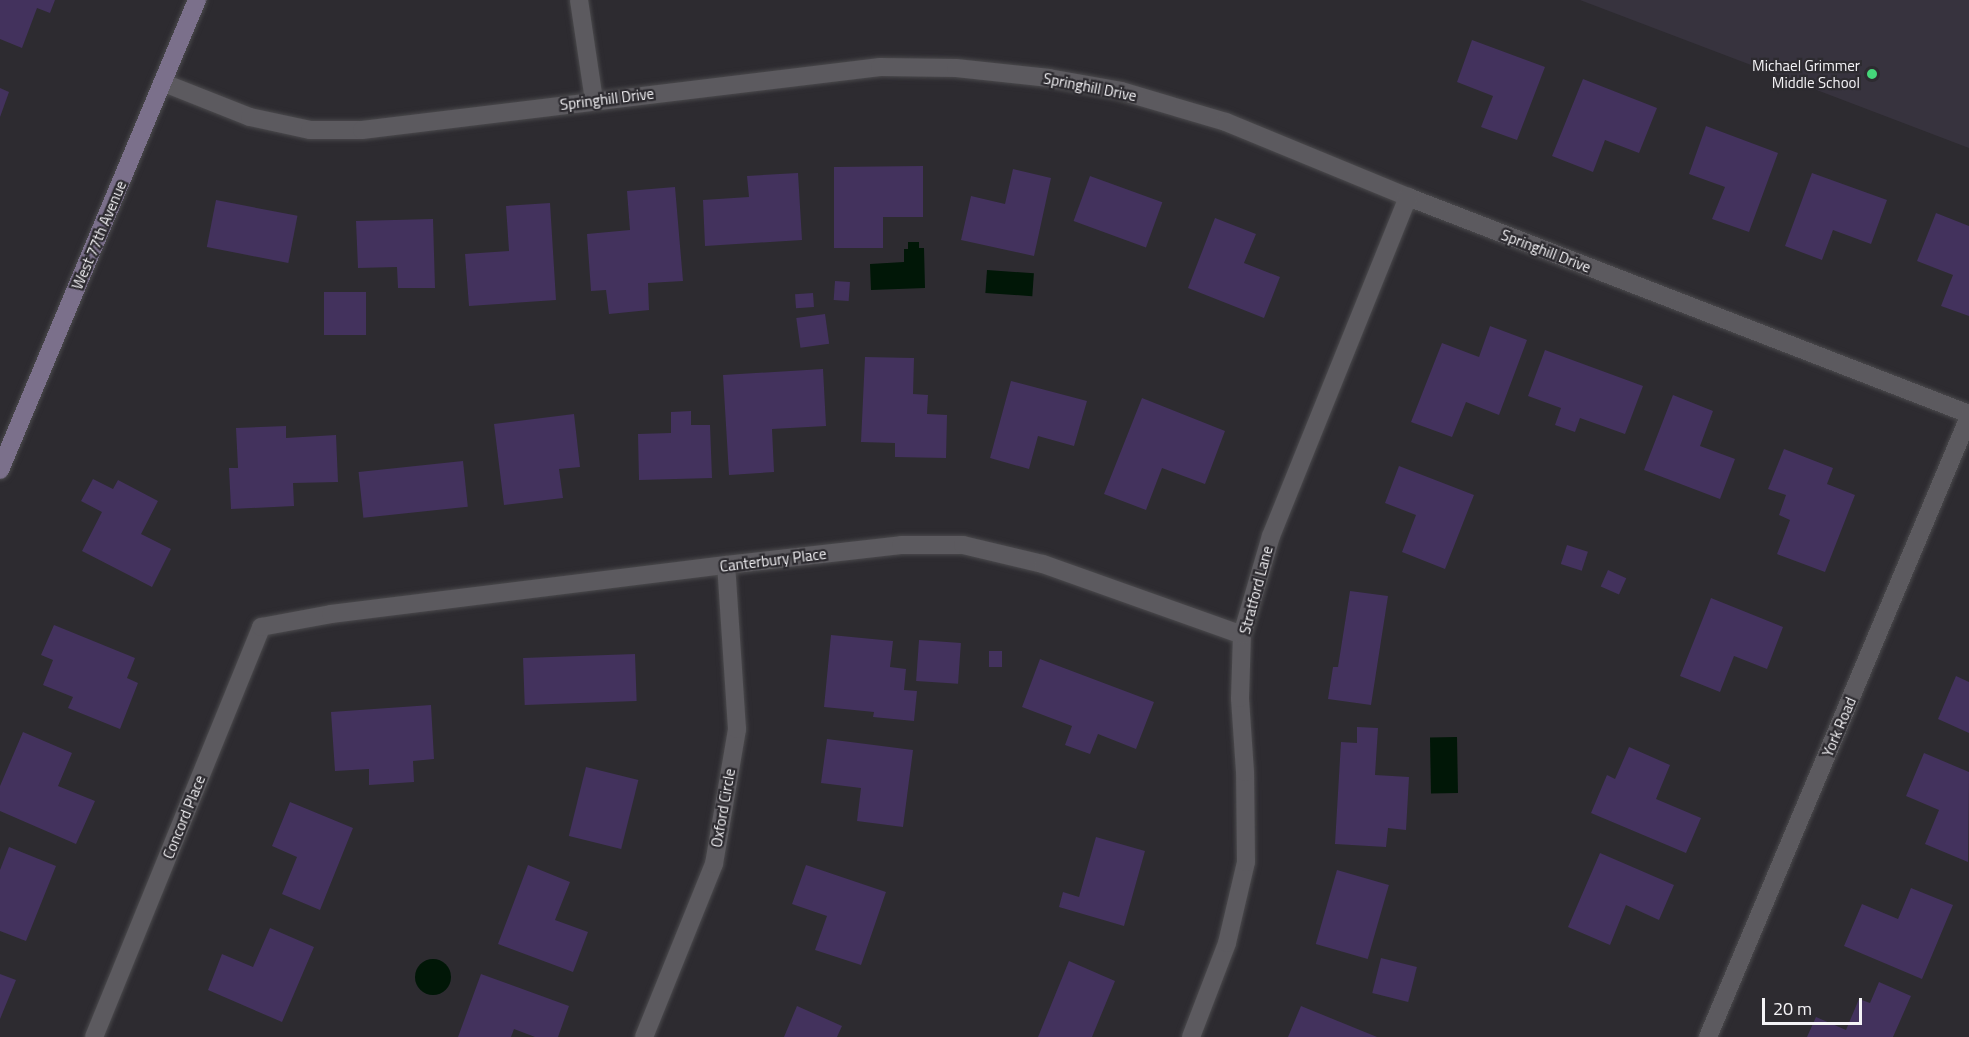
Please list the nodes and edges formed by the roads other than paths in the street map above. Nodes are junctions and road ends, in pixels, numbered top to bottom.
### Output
1 (197, 0) edge
2 (579, 0) edge
3 (164, 83) junction
4 (594, 100) junction
5 (1408, 197) junction
6 (1969, 416) edge
7 (0, 470) edge
8 (726, 565) junction
9 (293, 622) joint
10 (1242, 635) junction
11 (94, 1037) edge
12 (644, 1037) edge
13 (1191, 1037) edge
14 (1708, 1037) edge

1 - 3 street, West 77th Avenue
2 - 4 street
3 - 4 street, Springhill Drive
3 - 7 street, West 77th Avenue
4 - 5 street, Springhill Drive
5 - 6 street, Springhill Drive
5 - 10 street, Stratford Lane
6 - 14 street, York Road
8 - 9 street, Canterbury Place
8 - 10 street, Canterbury Place
8 - 12 street, Oxford Circle
9 - 11 street, Concord Place
10 - 13 street, Stratford Lane

